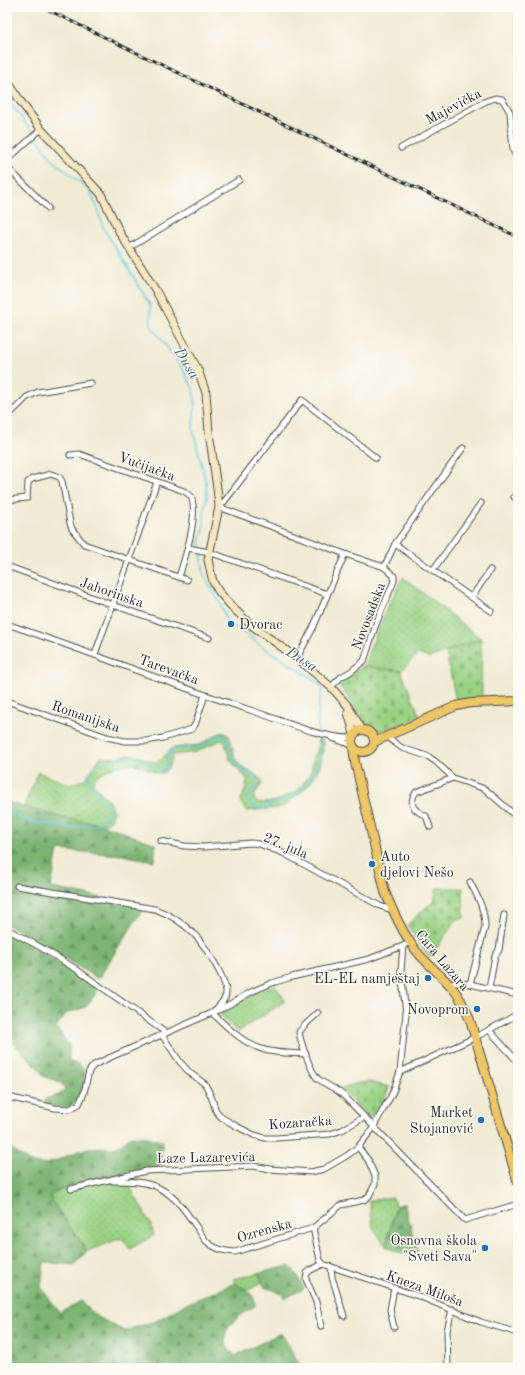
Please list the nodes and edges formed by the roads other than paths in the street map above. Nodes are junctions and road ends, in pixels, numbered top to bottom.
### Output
1 (7, 80) edge
2 (39, 130) junction
3 (401, 148) dead end
4 (7, 160) edge
5 (518, 160) edge
6 (7, 167) edge
7 (239, 180) dead end
8 (48, 208) dead end
9 (129, 248) junction
10 (91, 383) dead end
11 (7, 417) edge
12 (463, 448) dead end
13 (70, 455) dead end
14 (376, 458) dead end
15 (157, 482) junction
16 (7, 500) edge
17 (481, 503) dead end
18 (219, 507) junction
19 (396, 544) junction
20 (191, 548) junction
21 (207, 551) junction
22 (345, 554) junction
23 (130, 560) junction
24 (7, 566) edge
25 (384, 567) junction
26 (433, 570) junction
27 (490, 570) dead end
28 (178, 577) junction
29 (187, 580) dead end
30 (327, 594) junction
31 (472, 597) junction
32 (112, 605) junction
33 (491, 611) dead end
34 (7, 624) edge
35 (209, 638) dead end
36 (95, 654) junction
37 (296, 658) junction
38 (331, 686) junction
39 (205, 695) junction
40 (7, 701) edge
41 (518, 701) edge
42 (407, 728) junction
43 (371, 733) junction
44 (387, 737) junction
45 (355, 739) junction
46 (374, 742) junction
47 (365, 752) junction
48 (359, 776) junction
49 (454, 778) junction
50 (518, 818) edge
51 (430, 827) dead end
52 (161, 841) dead end
53 (470, 882) dead end
54 (17, 886) dead end
55 (392, 910) junction
56 (504, 914) dead end
57 (7, 929) edge
58 (406, 945) junction
59 (447, 982) junction
60 (470, 984) junction
61 (489, 988) junction
62 (518, 995) edge
63 (212, 1013) junction
64 (318, 1013) dead end
65 (518, 1014) edge
66 (489, 1030) junction
67 (164, 1034) junction
68 (476, 1037) junction
69 (306, 1054) junction
70 (518, 1062) edge
71 (400, 1072) junction
72 (12, 1098) dead end
73 (364, 1117) junction
74 (373, 1125) junction
75 (358, 1147) junction
76 (104, 1181) junction
77 (518, 1183) edge
78 (71, 1189) dead end
79 (518, 1204) edge
80 (312, 1228) junction
81 (323, 1264) junction
82 (331, 1267) junction
83 (394, 1288) junction
84 (452, 1309) junction
85 (344, 1316) dead end
86 (321, 1326) dead end
87 (394, 1327) dead end
88 (518, 1333) edge
89 (448, 1368) edge

1 - 2 main road
2 - 4 street
2 - 9 main road
3 - 5 street, Majevička
6 - 8 street
7 - 9 street
9 - 18 main road
10 - 11 street
12 - 19 street, Novosadska
13 - 15 street, Vučijačka
14 - 18 street
15 - 20 street, Vučijačka
15 - 23 street
16 - 23 street
17 - 26 street
18 - 21 main road
18 - 22 street, Novosadska
19 - 25 street, Novosadska
19 - 26 street
20 - 21 street
20 - 28 street
21 - 30 street
21 - 37 main road
22 - 25 street, Novosadska
22 - 30 street
23 - 28 street
23 - 32 street
24 - 32 street, Jahorinska
25 - 38 street, Novosadska
26 - 31 street
27 - 31 street
28 - 29 street
30 - 37 street
31 - 33 street
32 - 35 street, Jahorinska
32 - 36 street
34 - 36 street, Tarevačka
36 - 39 street, Tarevačka
37 - 38 main road
38 - 45 main road
39 - 40 street, Romanijska
39 - 45 street, Tarevačka
41 - 42 main road
42 - 43 main road
42 - 44 main road
43 - 45 main road
43 - 46 main road
44 - 46 main road
44 - 49 street
45 - 47 main road
45 - 48 main road, Cara Lazara
46 - 47 main road
47 - 48 main road, Cara Lazara
48 - 55 main road, Cara Lazara
49 - 50 street
49 - 51 street
52 - 55 street, 27. jula
53 - 60 street
54 - 63 street
55 - 58 main road, Cara Lazara
56 - 61 street
57 - 67 street, Kozaračka
58 - 59 main road, Cara Lazara
58 - 63 street
58 - 71 street, Laze Lazarevića
59 - 60 street
59 - 68 main road, Cara Lazara
60 - 61 street
61 - 62 street
63 - 67 street
63 - 69 street
64 - 69 street
65 - 66 street
66 - 68 street
66 - 70 street
67 - 72 street
67 - 73 street, Kozaračka
68 - 71 street
68 - 77 main road, Cara Lazara
69 - 73 street
71 - 74 street, Laze Lazarevića
73 - 74 street
74 - 75 street, Laze Lazarevića
74 - 79 street
75 - 76 street, Laze Lazarevića
75 - 80 street, Ozrenska
76 - 78 street, Laze Lazarevića
76 - 80 street, Ozrenska
80 - 81 street
81 - 82 street, Kneza Miloša
81 - 86 street
82 - 83 street, Kneza Miloša
82 - 85 street
83 - 84 street, Kneza Miloša
83 - 87 street
84 - 88 street, Kneza Miloša
84 - 89 street

